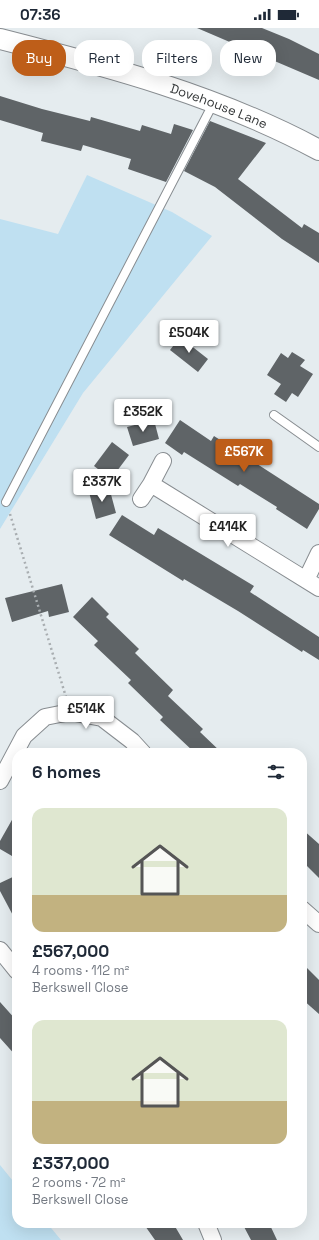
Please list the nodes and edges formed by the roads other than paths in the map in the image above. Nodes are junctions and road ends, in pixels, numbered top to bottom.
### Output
1 (0, 39) edge
2 (214, 101) junction
3 (319, 150) edge
4 (274, 415) dead end
5 (319, 448) edge
6 (162, 461) dead end
7 (151, 484) junction
8 (141, 499) dead end
9 (6, 502) road end
10 (319, 553) edge
11 (313, 584) edge
12 (18, 748) edge
13 (138, 748) edge
14 (12, 758) edge
15 (0, 781) edge
16 (307, 913) edge
17 (319, 924) edge
18 (0, 950) edge
19 (12, 965) edge
20 (208, 1228) edge
21 (213, 1240) edge

1 - 2 street, Dovehouse Lane
2 - 3 street, Dovehouse Lane
2 - 9 lane
4 - 5 lane
6 - 7 street
7 - 8 street
7 - 11 street
10 - 11 street
12 - 13 street
14 - 15 street
16 - 17 street
18 - 19 street
20 - 21 street

